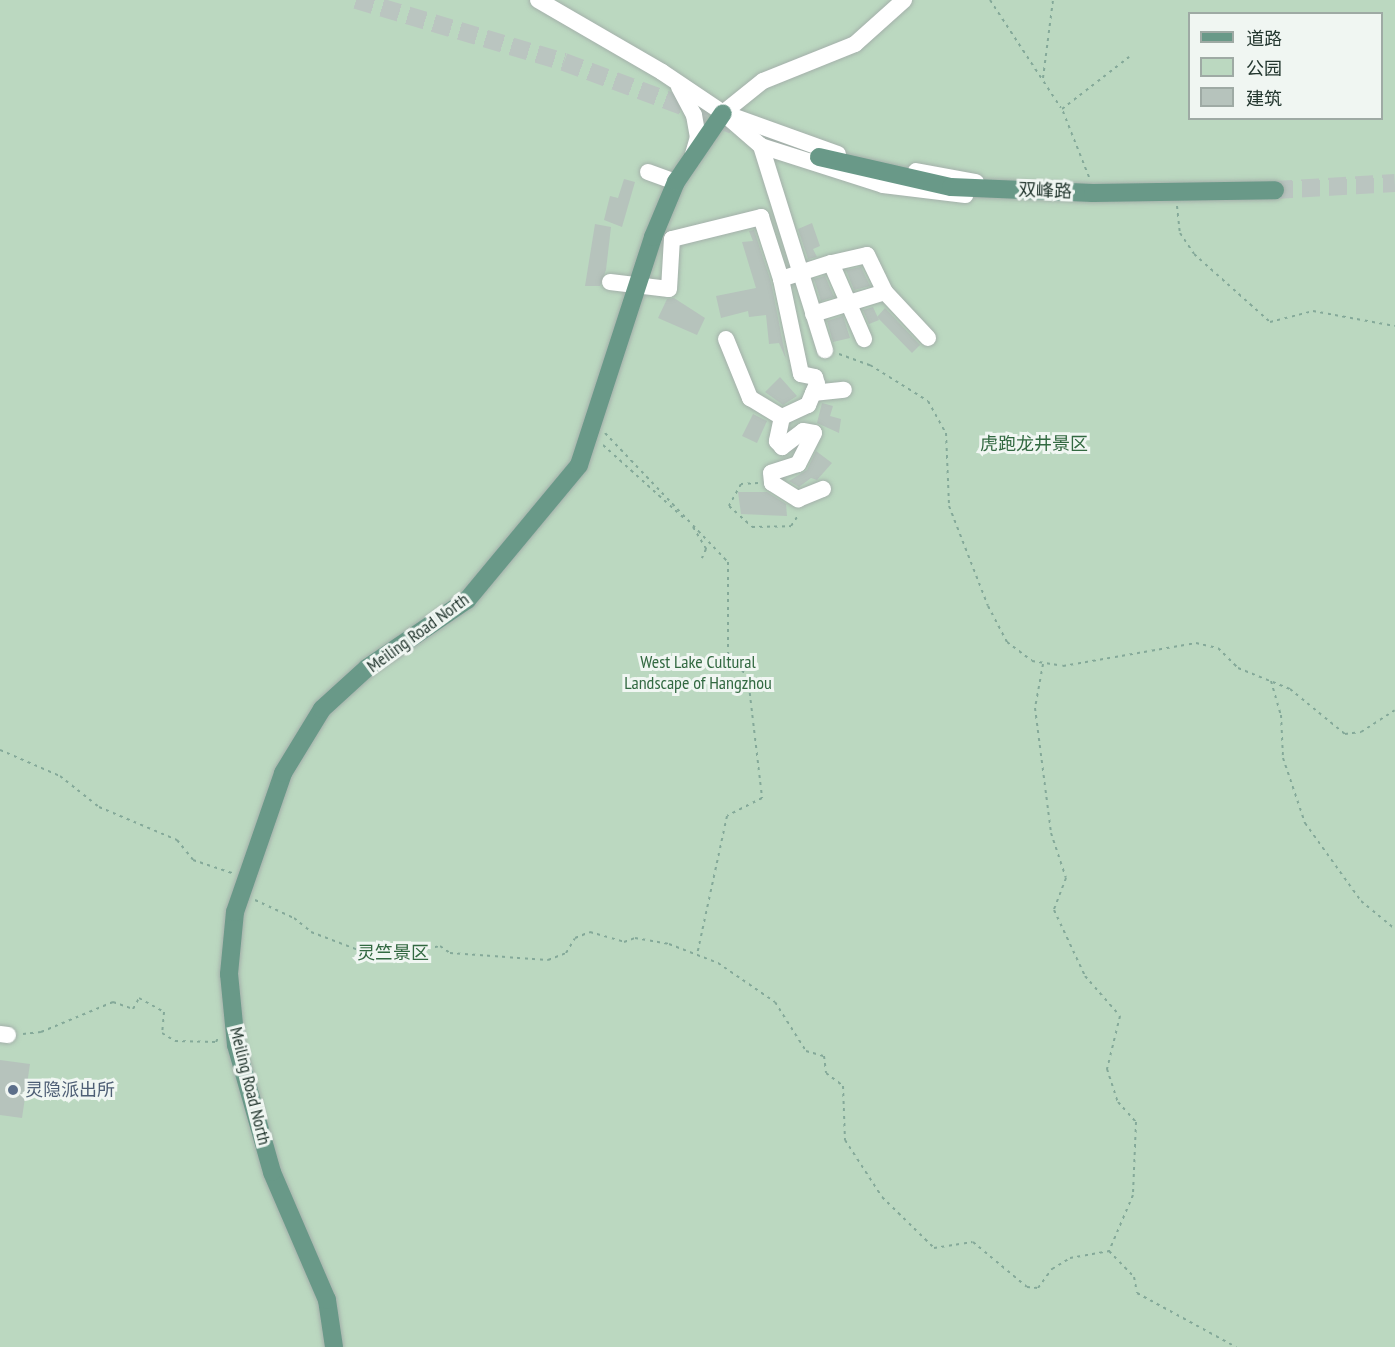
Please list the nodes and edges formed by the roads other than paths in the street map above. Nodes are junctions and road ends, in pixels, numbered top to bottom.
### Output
1 (538, 0) edge
2 (904, 0) edge
3 (662, 72) junction
4 (723, 113) junction
5 (761, 146) junction
6 (819, 157) tunnel mouth
7 (691, 160) junction
8 (648, 172) dead end
9 (676, 182) junction
10 (1018, 190) junction
11 (1275, 190) tunnel mouth
12 (831, 263) junction
13 (800, 274) junction
14 (781, 279) junction
15 (610, 282) dead end
16 (636, 289) junction
17 (885, 292) junction
18 (851, 304) junction
19 (813, 314) junction
20 (928, 338) dead end
21 (726, 339) dead end
22 (864, 339) dead end
23 (825, 350) road end
24 (844, 390) dead end
25 (813, 393) junction
26 (782, 417) junction
27 (823, 489) dead end
28 (334, 1347) edge

1 - 3 street
2 - 4 street, Meiling Road North
3 - 4 street
3 - 7 street
4 - 5 street
4 - 7 main road, Meiling Road North
4 - 10 street
5 - 10 street
5 - 13 street
6 - 10 main road, 双峰路
7 - 9 main road, Meiling Road North
8 - 9 street
9 - 16 main road, Meiling Road North
10 - 11 main road, 双峰路
12 - 13 street
12 - 17 street
12 - 18 street
13 - 14 street
13 - 19 street
14 - 16 street
14 - 25 street
15 - 16 street
16 - 28 main road, Meiling Road North
17 - 18 street
17 - 20 street
18 - 19 street
18 - 22 street
19 - 23 street
21 - 26 street
24 - 25 street
25 - 26 street
26 - 27 street

